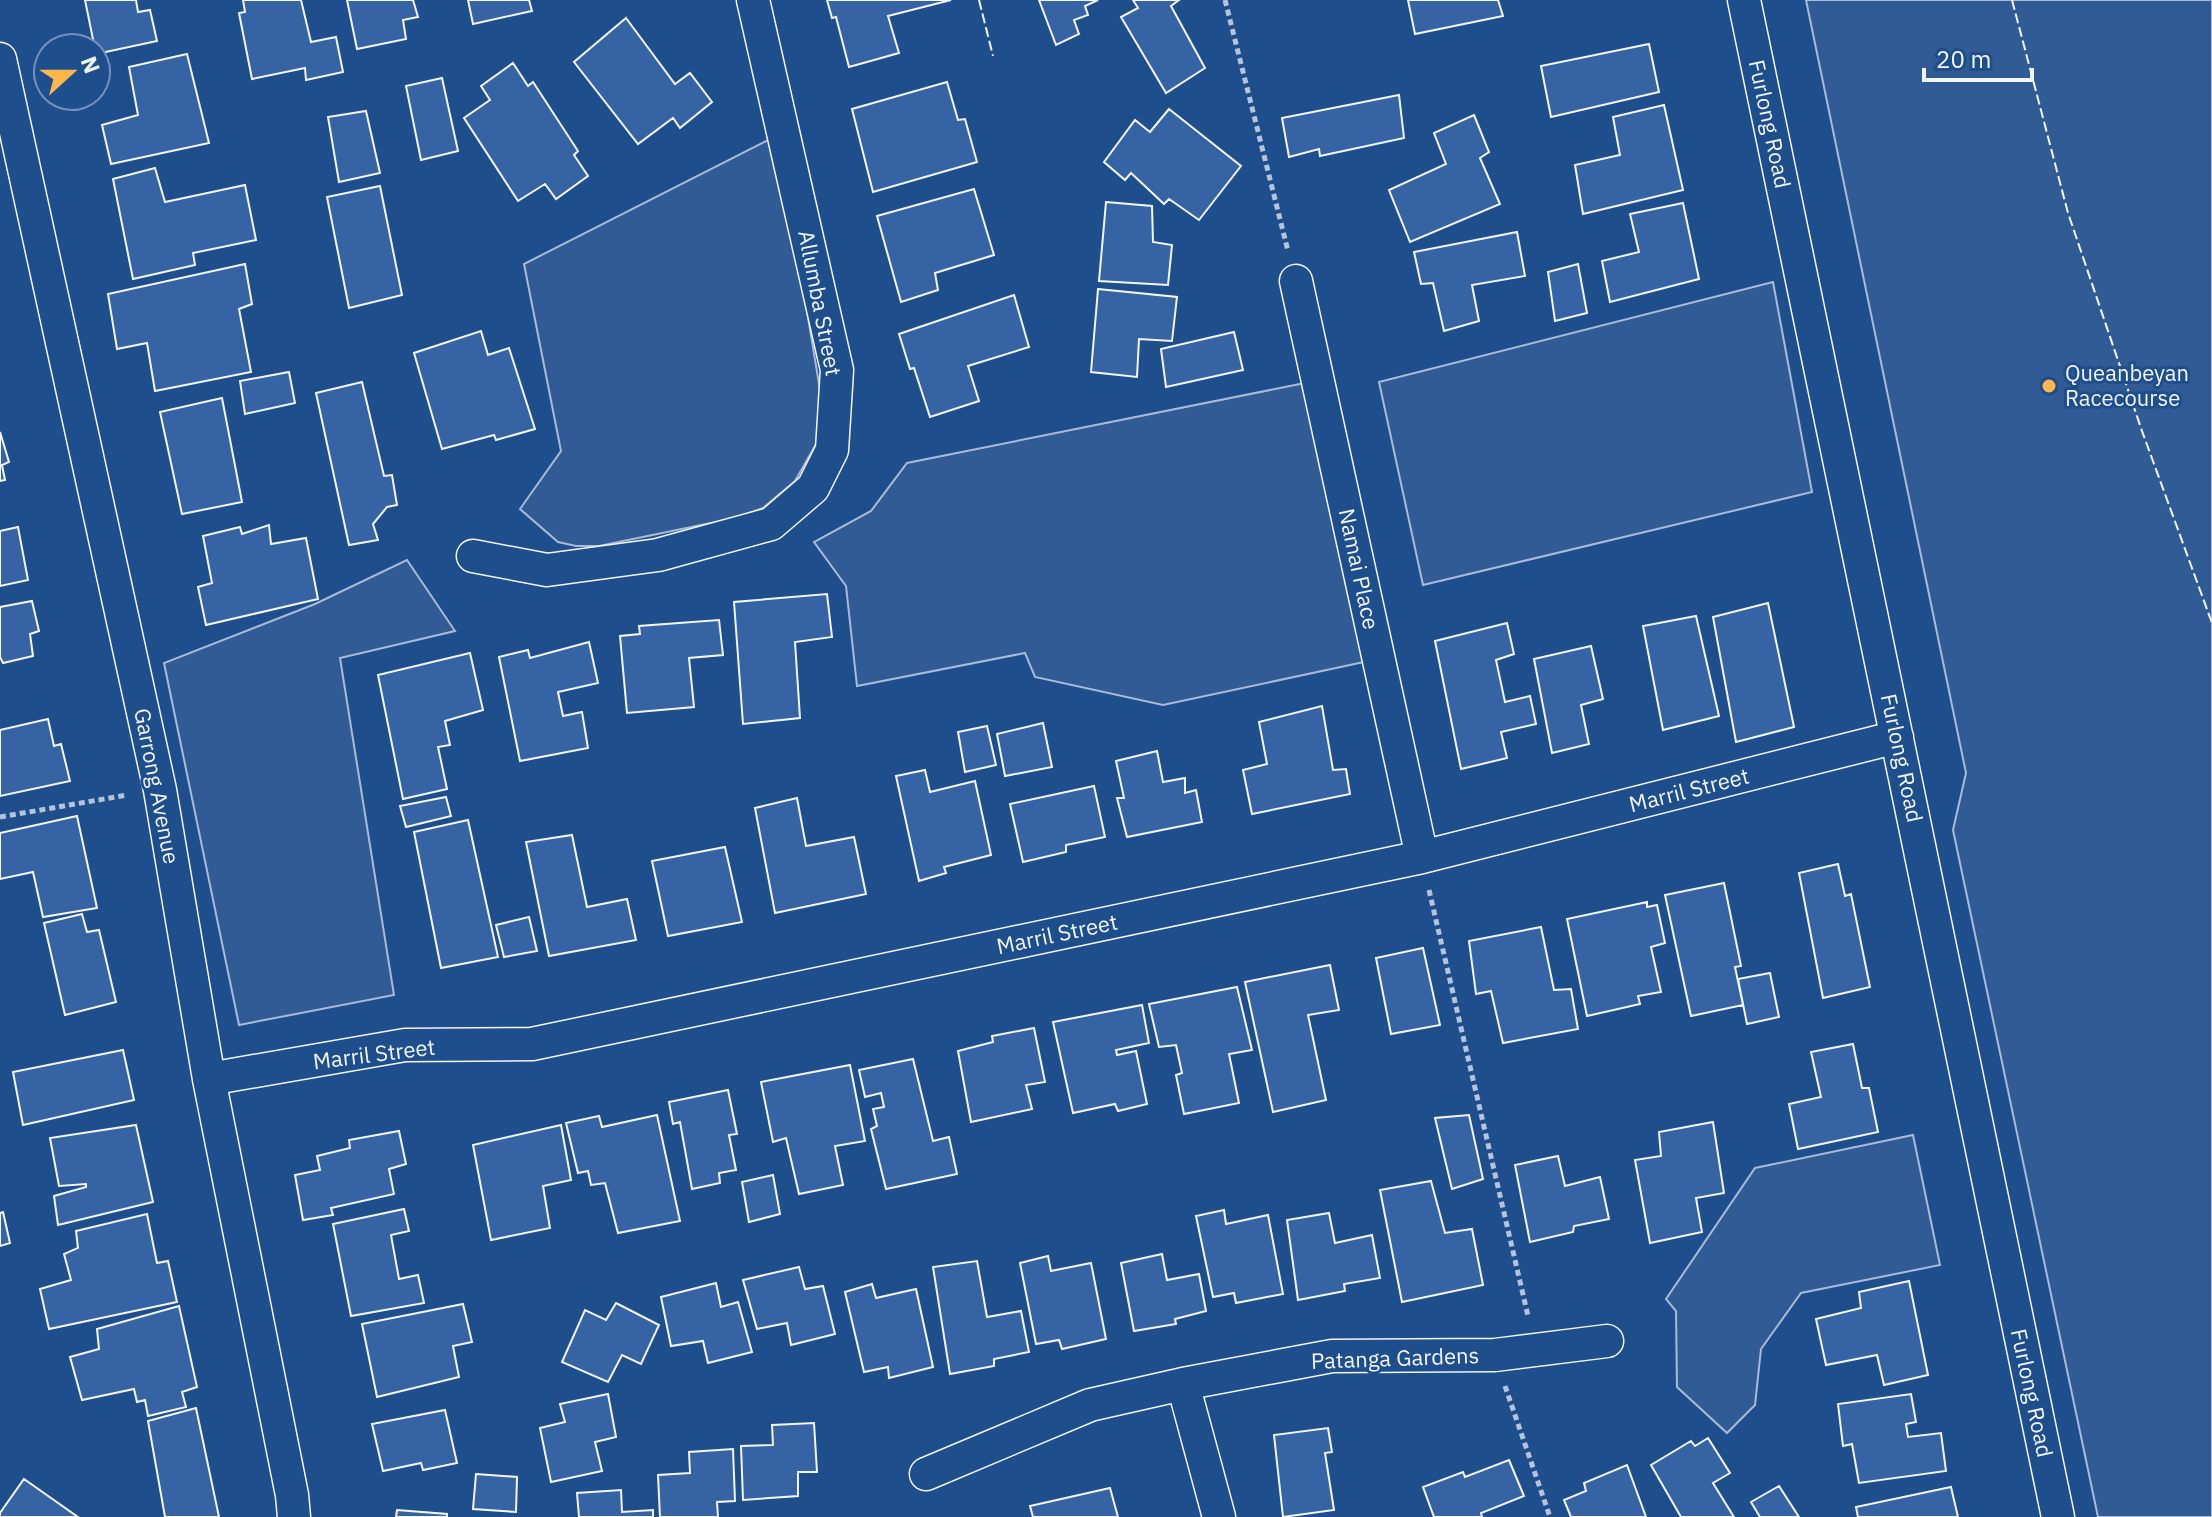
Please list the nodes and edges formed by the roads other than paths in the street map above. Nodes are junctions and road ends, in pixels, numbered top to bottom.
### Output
1 (753, 0) edge
2 (1744, 0) edge
3 (0, 59) edge
4 (1296, 281) road end
5 (473, 556) dead end
6 (1897, 737) junction
7 (1422, 857) junction
8 (209, 1079) junction
9 (1607, 1341) dead end
10 (1183, 1384) junction
11 (926, 1474) dead end
12 (294, 1517) edge
13 (1219, 1517) edge
14 (2058, 1517) edge

1 - 5 street, Allumba Street
2 - 6 street, Furlong Road
3 - 8 street, Garrong Avenue
4 - 7 street, Namai Place
6 - 7 street, Marril Street
6 - 14 street, Furlong Road
7 - 8 street, Marril Street
8 - 12 street, Garrong Avenue
9 - 10 street, Patanga Gardens
10 - 11 street, Patanga Gardens
10 - 13 street

